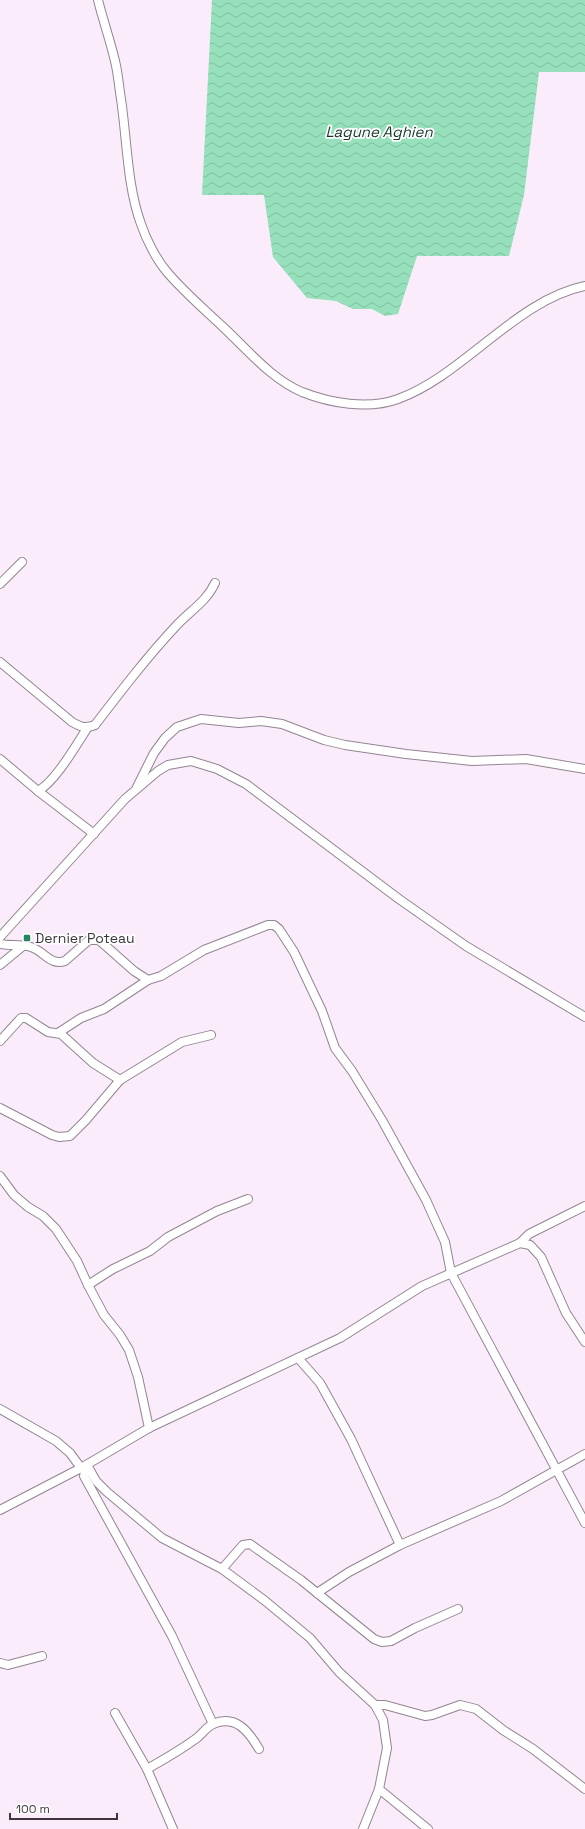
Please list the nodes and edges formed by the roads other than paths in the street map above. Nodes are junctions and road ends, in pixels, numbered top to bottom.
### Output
1 (98, 0) edge
2 (585, 286) edge
3 (22, 562) dead end
4 (215, 583) dead end
5 (0, 584) edge
6 (0, 662) edge
7 (88, 727) junction
8 (0, 759) edge
9 (585, 769) edge
10 (38, 791) junction
11 (134, 793) junction
12 (94, 834) junction
13 (0, 937) edge
14 (0, 944) edge
15 (23, 946) junction
16 (0, 965) edge
17 (148, 980) junction
18 (585, 1017) edge
19 (58, 1033) junction
20 (211, 1035) dead end
21 (0, 1041) edge
22 (120, 1080) junction
23 (0, 1108) edge
24 (0, 1176) edge
25 (248, 1199) dead end
26 (585, 1206) edge
27 (520, 1243) junction
28 (451, 1273) junction
29 (88, 1285) junction
30 (585, 1342) edge
31 (298, 1358) junction
32 (0, 1409) edge
33 (149, 1428) junction
34 (585, 1454) edge
35 (86, 1468) junction
36 (558, 1469) junction
37 (0, 1510) edge
38 (585, 1523) edge
39 (400, 1545) junction
40 (222, 1569) junction
41 (316, 1593) junction
42 (458, 1609) dead end
43 (42, 1656) dead end
44 (0, 1663) edge
45 (375, 1705) junction
46 (115, 1713) dead end
47 (213, 1724) junction
48 (259, 1749) dead end
49 (147, 1769) junction
50 (379, 1789) junction
51 (585, 1790) edge
52 (173, 1829) edge
53 (364, 1829) edge
54 (428, 1829) edge

1 - 2 street
3 - 5 street
4 - 7 street
6 - 7 street
7 - 10 street
8 - 10 street
9 - 11 street
10 - 12 street
11 - 12 street
11 - 18 street
12 - 13 street
14 - 15 street
15 - 16 street
15 - 17 street
17 - 19 street
17 - 28 street
19 - 21 street
19 - 22 street
20 - 22 street
22 - 23 street
24 - 29 street
25 - 29 street
26 - 27 street
27 - 28 street
27 - 30 street
28 - 31 street
28 - 36 street
29 - 33 street
31 - 33 street
31 - 39 street
32 - 35 street
33 - 35 street
34 - 36 street
35 - 37 street
35 - 40 street
35 - 47 street
36 - 38 street
36 - 39 street
39 - 41 street
40 - 41 street
40 - 45 street
41 - 42 street
43 - 44 street
45 - 50 street
45 - 51 street
46 - 49 street
47 - 48 street
47 - 49 street
49 - 52 street
50 - 53 street
50 - 54 street

